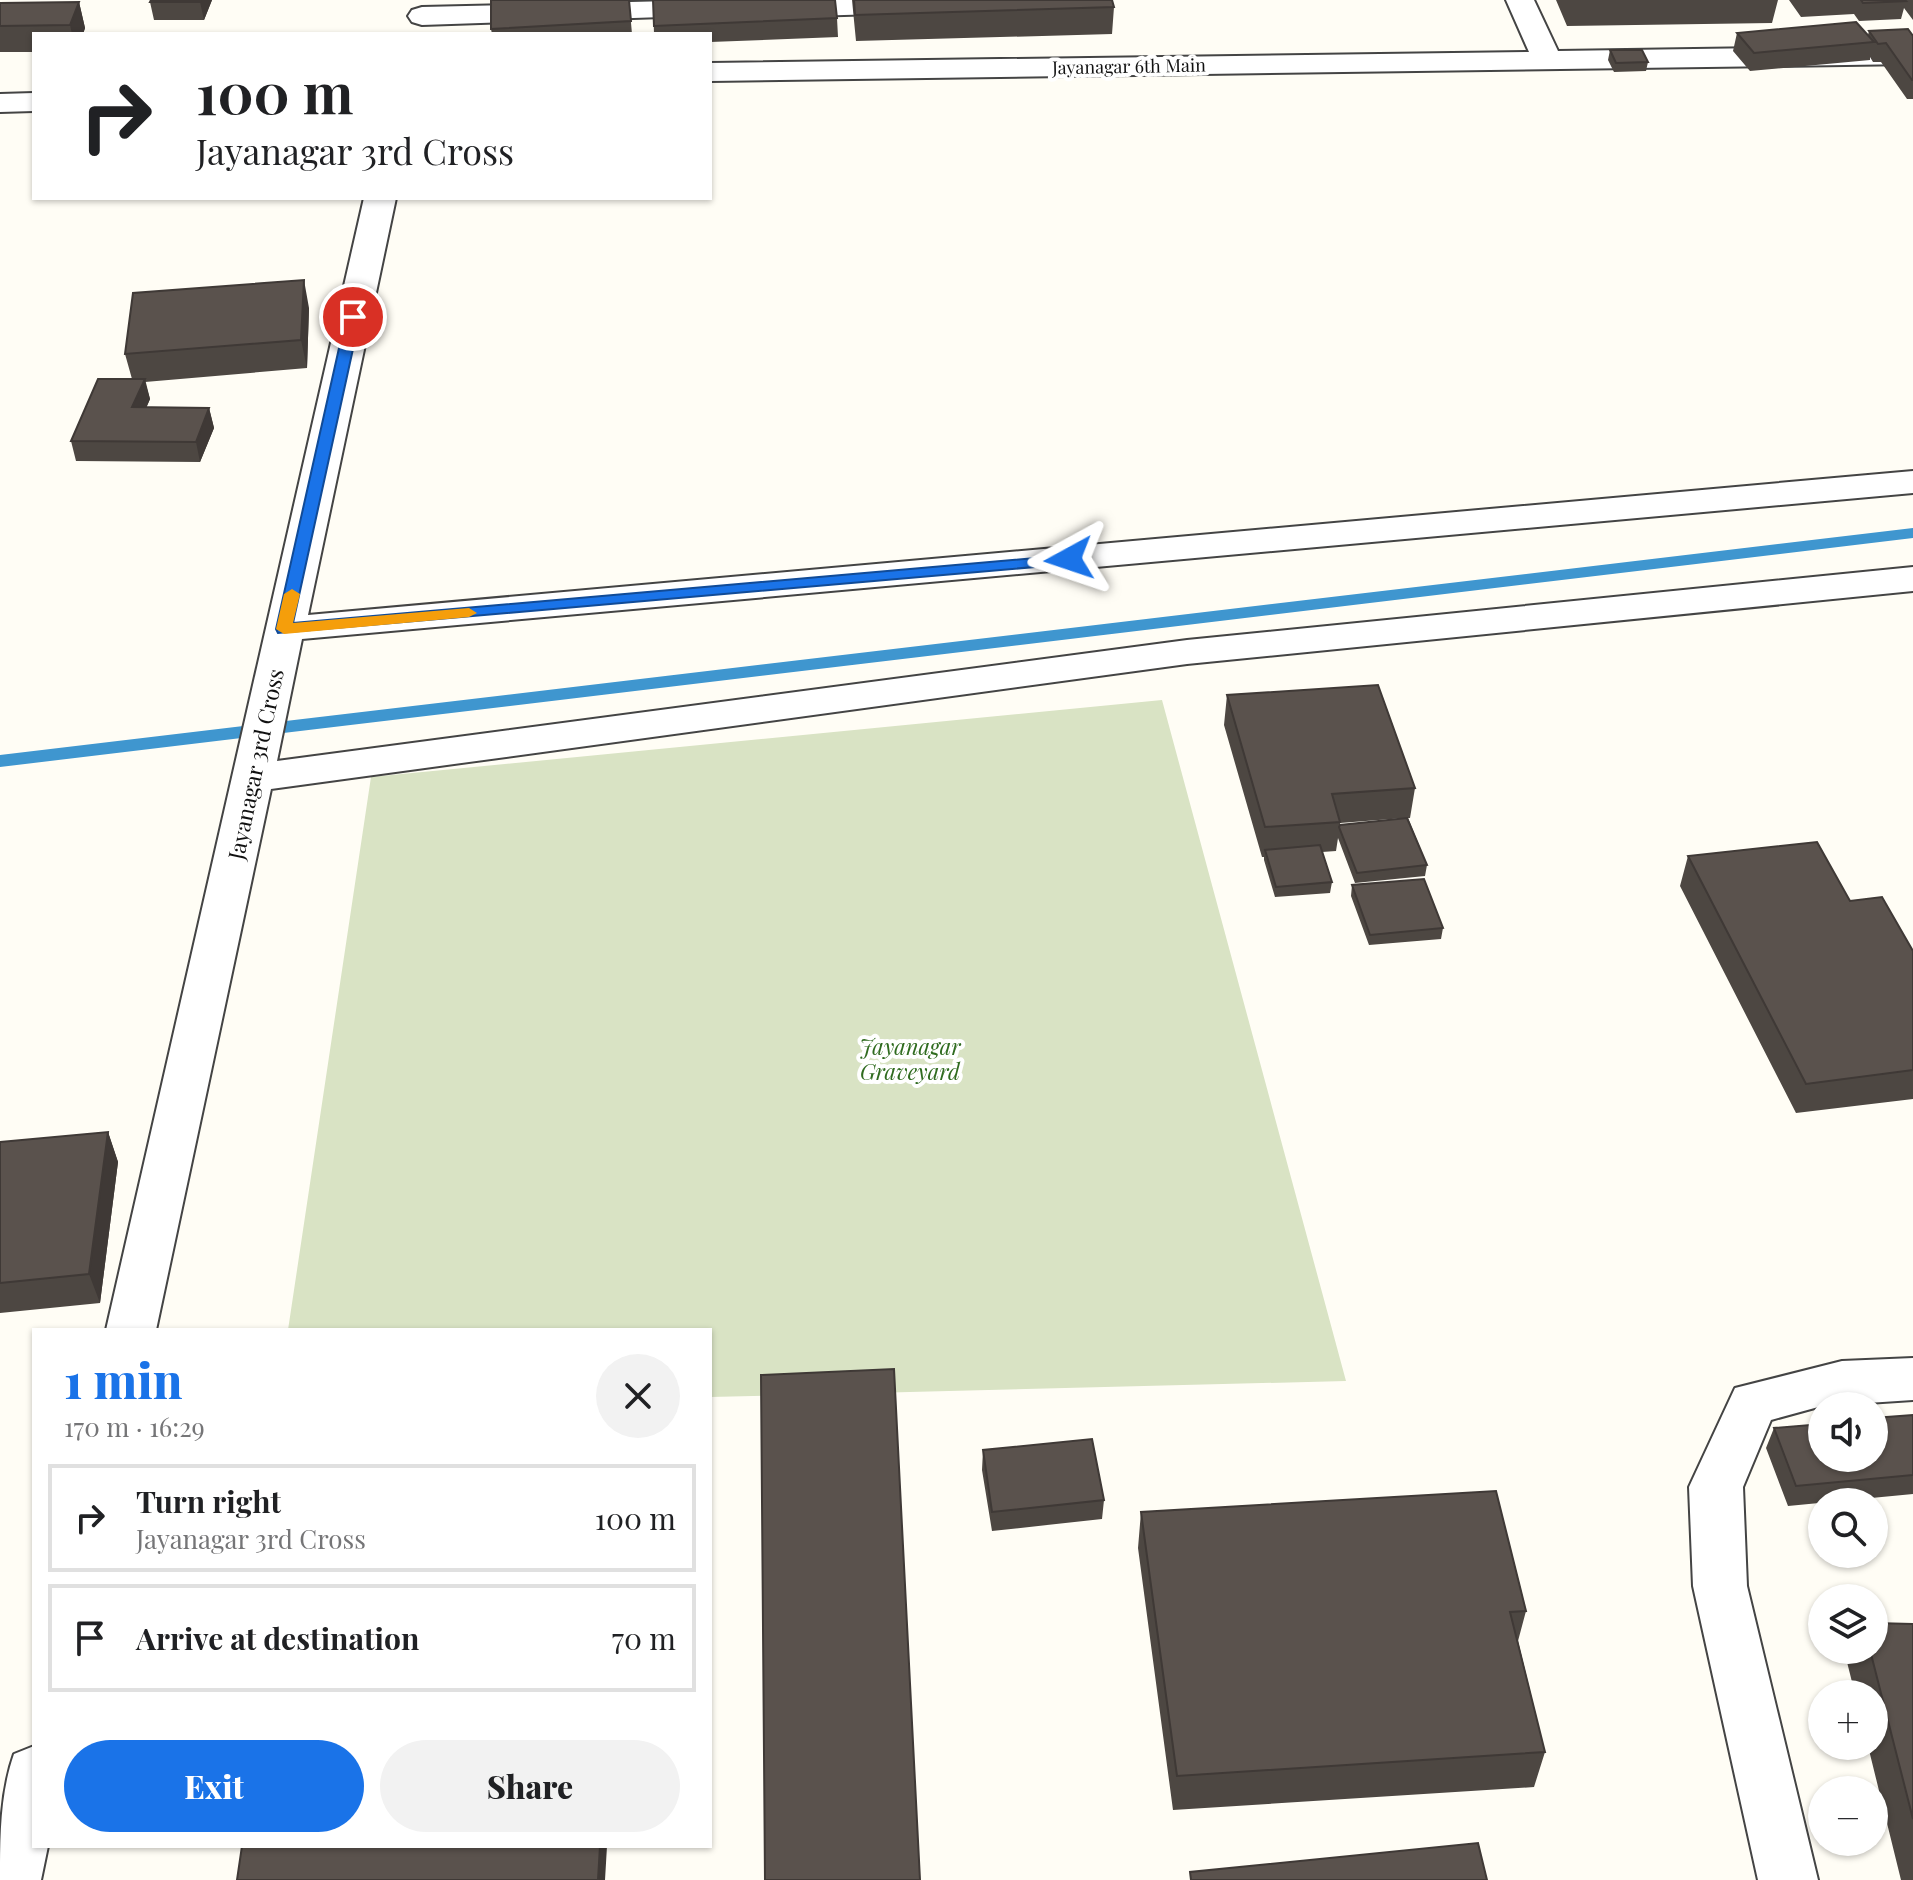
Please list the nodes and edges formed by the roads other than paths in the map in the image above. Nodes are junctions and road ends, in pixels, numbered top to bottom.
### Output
1 (1520, 0) edge
2 (938, 4) edge
3 (422, 17) edge
4 (1913, 55) edge
5 (1548, 60) junction
6 (712, 72) edge
7 (32, 102) edge
8 (0, 103) edge
9 (380, 200) edge
10 (1913, 482) edge
11 (1913, 579) edge
12 (284, 629) junction
13 (252, 778) junction
14 (131, 1328) edge
15 (1913, 1379) edge
16 (32, 1782) edge
17 (11, 1880) edge
18 (1788, 1880) edge

1 - 5 street
2 - 3 street
4 - 5 street, Jayanagar 6th Main
5 - 6 street, Jayanagar 6th Main
7 - 8 street
9 - 12 street, Jayanagar 3rd Cross
10 - 12 street
11 - 13 street
12 - 13 street, Jayanagar 3rd Cross
13 - 14 street, Jayanagar 3rd Cross
15 - 18 street
16 - 17 street

